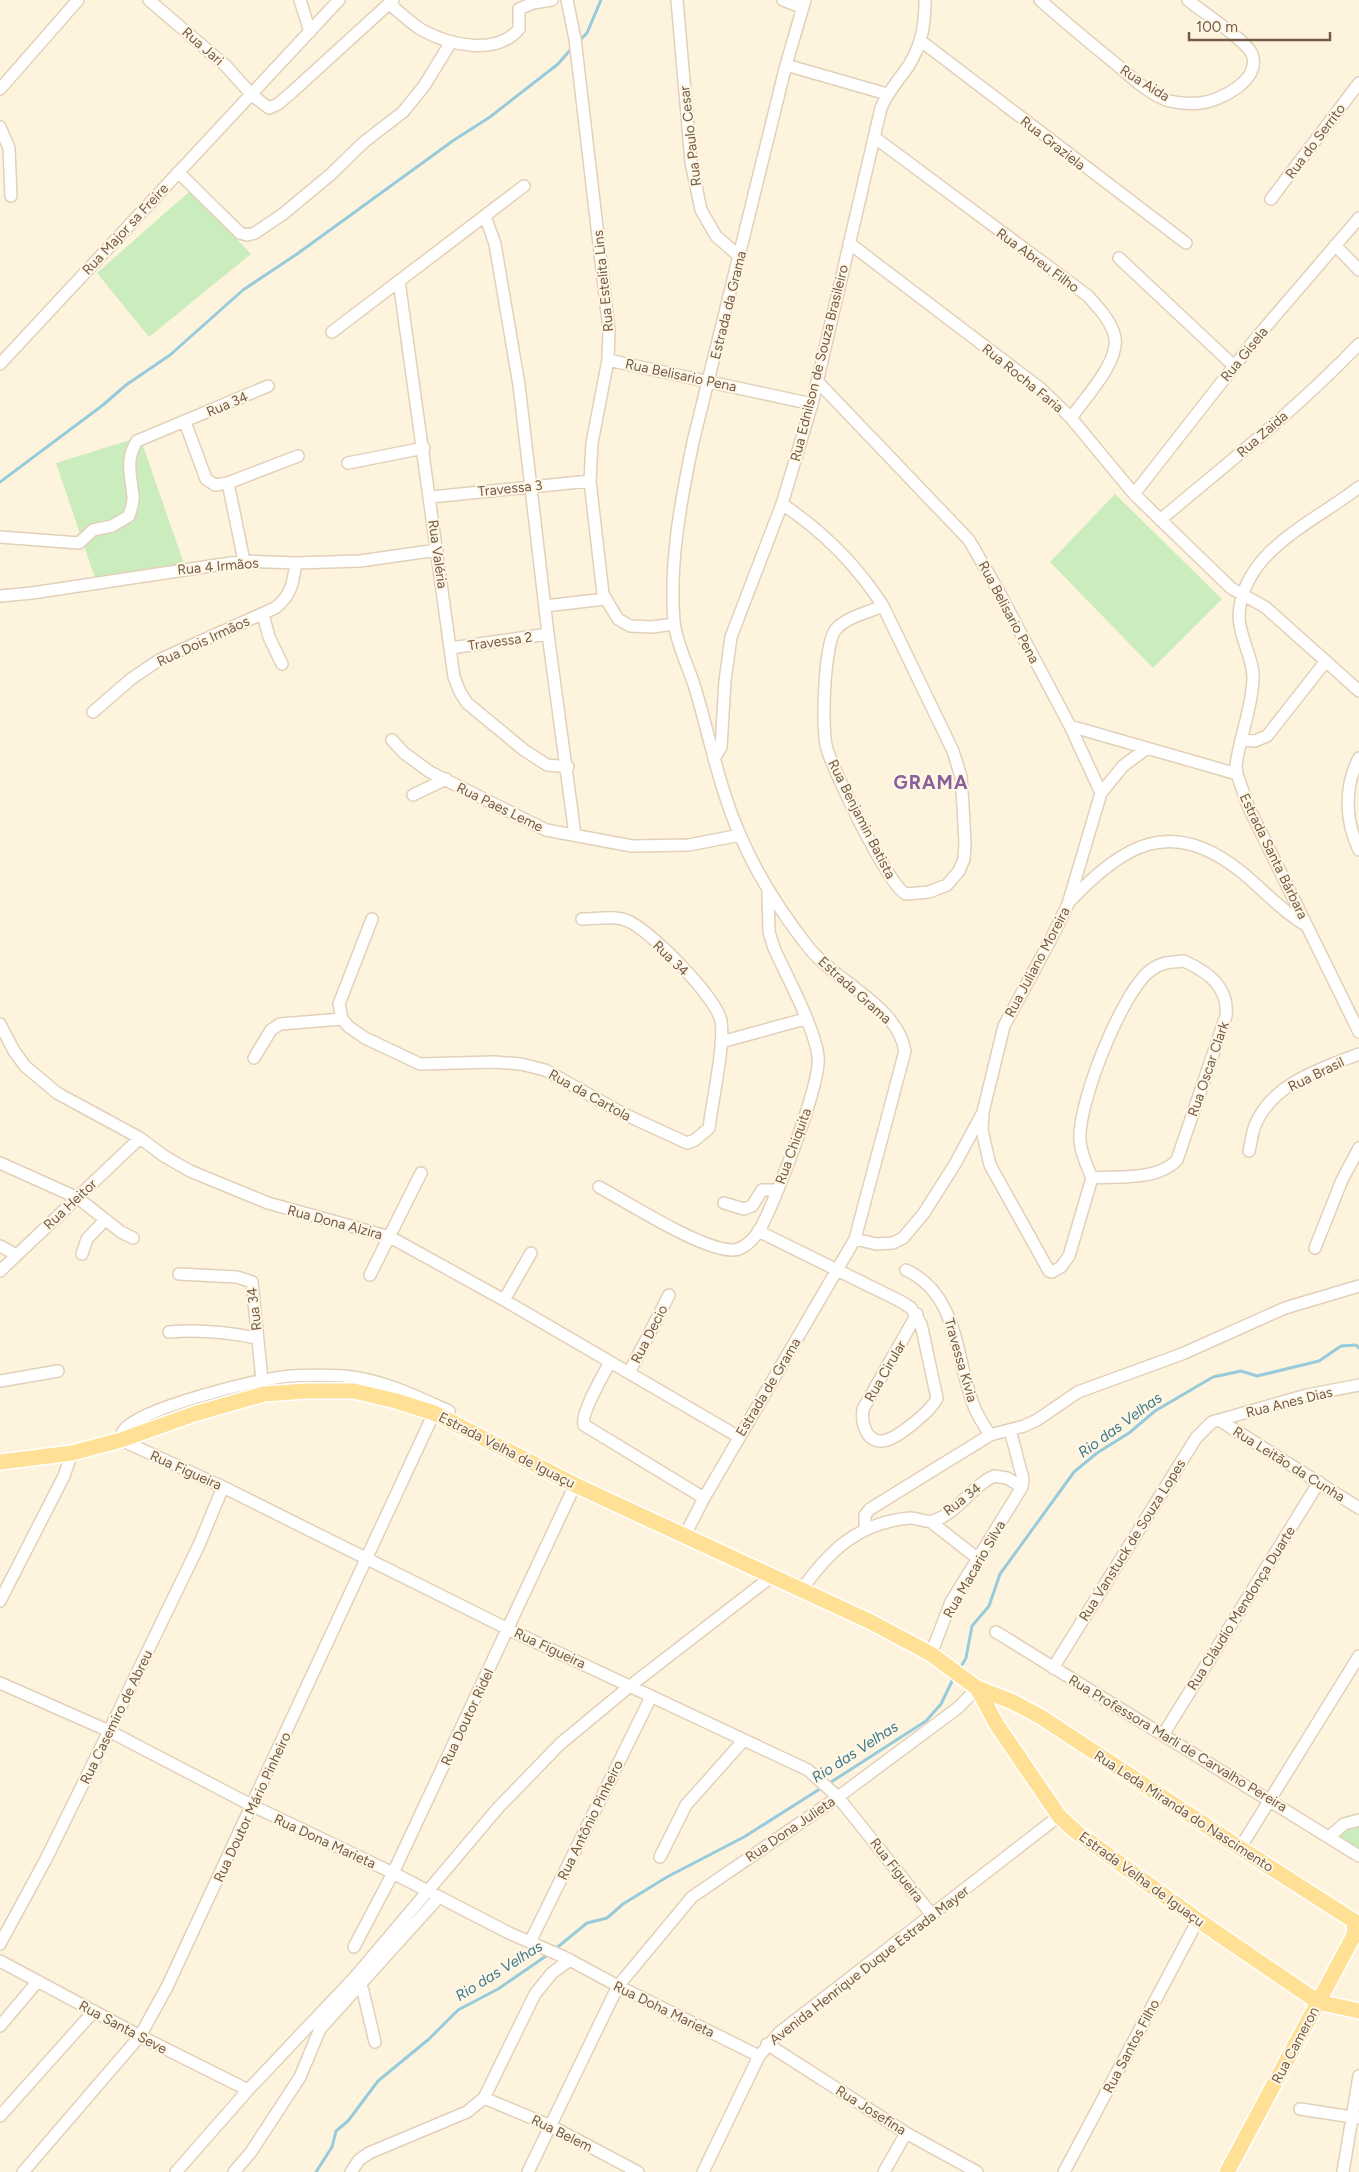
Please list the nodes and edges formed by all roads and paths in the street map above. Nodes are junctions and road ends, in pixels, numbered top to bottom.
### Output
1 (78, 0) edge
2 (149, 0) edge
3 (300, 0) edge
4 (339, 0) edge
5 (552, 0) edge
6 (567, 0) edge
7 (677, 0) edge
8 (783, 0) edge
9 (925, 0) edge
10 (1040, 0) edge
11 (1188, 0) edge
12 (391, 2) edge
13 (804, 4) edge
14 (310, 32) junction
15 (921, 40) junction
16 (451, 42) junction
17 (786, 65) junction
18 (1359, 83) edge
19 (0, 89) edge
20 (887, 94) junction
21 (252, 95) junction
22 (0, 127) edge
23 (874, 137) junction
24 (178, 172) junction
25 (524, 186) dead end
26 (11, 196) dead end
27 (1271, 199) dead end
28 (485, 216) junction
29 (1359, 218) edge
30 (849, 243) junction
31 (1186, 243) dead end
32 (1335, 245) junction
33 (740, 257) junction
34 (1119, 258) dead end
35 (1359, 270) edge
36 (399, 281) junction
37 (332, 332) dead end
38 (1359, 344) edge
39 (608, 360) junction
40 (0, 364) edge
41 (1234, 366) junction
42 (709, 381) junction
43 (817, 381) junction
44 (268, 386) dead end
45 (812, 404) junction
46 (1071, 418) junction
47 (185, 422) junction
48 (424, 448) junction
49 (298, 456) dead end
50 (348, 462) dead end
51 (590, 481) junction
52 (228, 483) junction
53 (530, 486) junction
54 (1359, 487) edge
55 (1134, 494) junction
56 (431, 497) junction
57 (782, 504) junction
58 (1160, 520) junction
59 (0, 537) edge
60 (437, 550) junction
61 (244, 561) junction
62 (296, 563) junction
63 (1244, 594) junction
64 (0, 596) edge
65 (605, 598) junction
66 (545, 606) junction
67 (883, 606) junction
68 (263, 614) junction
69 (674, 624) junction
70 (548, 634) junction
71 (451, 648) junction
72 (1326, 661) junction
73 (282, 664) dead end
74 (1359, 691) edge
75 (93, 712) dead end
76 (1070, 726) junction
77 (392, 740) dead end
78 (1242, 740) junction
79 (1146, 749) junction
80 (1359, 758) edge
81 (714, 759) junction
82 (568, 767) junction
83 (1237, 774) junction
84 (446, 779) junction
85 (1101, 793) junction
86 (413, 796) dead end
87 (575, 835) junction
88 (740, 835) junction
89 (1359, 850) edge
90 (768, 887) junction
91 (1068, 904) junction
92 (372, 919) dead end
93 (582, 919) dead end
94 (1308, 926) junction
95 (342, 1019) junction
96 (805, 1019) junction
97 (1, 1031) edge
98 (1359, 1032) edge
99 (721, 1042) junction
100 (1359, 1054) edge
101 (254, 1058) dead end
102 (983, 1112) junction
103 (709, 1128) joint
104 (140, 1138) junction
105 (1359, 1148) edge
106 (1249, 1151) dead end
107 (0, 1163) edge
108 (421, 1173) dead end
109 (1092, 1178) junction
110 (599, 1187) dead end
111 (777, 1190) junction
112 (78, 1198) junction
113 (724, 1203) dead end
114 (105, 1220) junction
115 (758, 1232) junction
116 (390, 1237) junction
117 (133, 1238) dead end
118 (855, 1240) junction
119 (0, 1246) edge
120 (1315, 1248) dead end
121 (531, 1253) dead end
122 (15, 1254) junction
123 (82, 1254) dead end
124 (837, 1270) junction
125 (906, 1270) dead end
126 (0, 1271) edge
127 (179, 1274) dead end
128 (370, 1275) dead end
129 (1359, 1286) edge
130 (669, 1295) dead end
131 (504, 1300) junction
132 (917, 1314) junction
133 (169, 1332) dead end
134 (257, 1338) junction
135 (610, 1362) junction
136 (58, 1371) dead end
137 (629, 1373) junction
138 (262, 1380) junction
139 (0, 1381) edge
140 (1359, 1385) edge
141 (441, 1412) junction
142 (1218, 1420) junction
143 (1010, 1430) junction
144 (990, 1435) junction
145 (739, 1437) junction
146 (121, 1440) junction
147 (72, 1453) junction
148 (0, 1462) edge
149 (1319, 1482) junction
150 (576, 1485) junction
151 (223, 1487) junction
152 (1022, 1487) junction
153 (704, 1498) junction
154 (1359, 1508) edge
155 (931, 1522) junction
156 (865, 1528) junction
157 (684, 1537) junction
158 (367, 1558) junction
159 (977, 1558) junction
160 (771, 1577) junction
161 (801, 1591) junction
162 (0, 1601) edge
163 (508, 1629) junction
164 (996, 1632) dead end
165 (931, 1654) junction
166 (1359, 1656) edge
167 (1053, 1668) junction
168 (0, 1683) edge
169 (972, 1685) junction
170 (630, 1686) junction
171 (651, 1697) junction
172 (1012, 1702) junction
173 (997, 1724) junction
174 (109, 1731) junction
175 (1163, 1735) junction
176 (743, 1741) junction
177 (837, 1795) junction
178 (1270, 1800) junction
179 (253, 1806) junction
180 (1059, 1816) junction
181 (1359, 1820) edge
182 (1330, 1837) junction
183 (1240, 1848) junction
184 (1359, 1856) edge
185 (660, 1857) dead end
186 (393, 1873) junction
187 (427, 1891) junction
188 (438, 1898) junction
189 (932, 1915) junction
190 (1198, 1920) junction
191 (1357, 1920) edge
192 (0, 1944) edge
193 (533, 1944) junction
194 (354, 1947) dead end
195 (567, 1959) junction
196 (0, 1961) edge
197 (358, 1980) junction
198 (38, 1981) junction
199 (618, 1986) junction
200 (1318, 2002) junction
201 (94, 2011) junction
202 (1359, 2011) edge
203 (0, 2026) edge
204 (140, 2036) junction
205 (375, 2042) dead end
206 (767, 2044) junction
207 (759, 2056) junction
208 (1359, 2076) edge
209 (248, 2090) junction
210 (484, 2098) junction
211 (1300, 2109) dead end
212 (0, 2116) edge
213 (1356, 2118) edge
214 (550, 2126) junction
215 (906, 2133) junction
216 (23, 2172) edge
217 (176, 2172) edge
218 (234, 2172) edge
219 (351, 2172) edge
220 (528, 2172) edge
221 (638, 2172) edge
222 (703, 2172) edge
223 (884, 2172) edge
224 (977, 2172) edge
225 (1064, 2172) edge
226 (1227, 2172) edge
227 (1343, 2172) edge

1 - 19 street
2 - 21 street, Rua Jari
3 - 14 street
4 - 14 street, Rua Major sa Freire
5 - 16 street
6 - 39 street, Rua Estelita Lins
7 - 33 street, Rua Paulo Cesar
8 - 13 street
9 - 15 street, Rua Ednilson de Souza Brasileiro
10 - 11 street, Rua Aida
12 - 16 street
12 - 21 street
13 - 17 street, Estrada da Grama
14 - 21 street, Rua Major sa Freire
15 - 20 street, Rua Ednilson de Souza Brasileiro
15 - 31 street, Rua Graziela
16 - 24 street
17 - 20 street
17 - 33 street, Estrada da Grama
18 - 27 street, Rua do Serrito
20 - 23 street, Rua Ednilson de Souza Brasileiro
21 - 24 street, Rua Major sa Freire
22 - 26 street
23 - 30 street, Rua Ednilson de Souza Brasileiro
23 - 46 street, Rua Abreu Filho
24 - 40 street, Rua Major sa Freire
25 - 28 street
28 - 36 street
28 - 53 street
29 - 32 street, Rua Gisela
30 - 43 street, Rua Ednilson de Souza Brasileiro
30 - 46 street, Rua Rocha Faria
32 - 35 street
32 - 41 street, Rua Gisela
33 - 42 street, Estrada da Grama
34 - 41 street
36 - 37 street
36 - 48 street, Rua Valéria
38 - 58 street, Rua Zaida
39 - 42 street, Rua Belisario Pena
39 - 51 street, Rua Estelita Lins
41 - 55 street, Rua Gisela
42 - 45 street, Rua Belisario Pena
42 - 69 street, Estrada da Grama
43 - 45 street, Rua Ednilson de Souza Brasileiro
43 - 76 street, Rua Belisario Pena
44 - 47 street, Rua 34
45 - 57 street, Rua Ednilson de Souza Brasileiro
46 - 55 street, Rua Rocha Faria
47 - 52 street
47 - 59 street, Rua 34
48 - 50 street
48 - 56 street, Rua Valéria
49 - 52 street
51 - 53 street, Travessa 3
51 - 65 street, Rua Estelita Lins
52 - 61 street
53 - 56 street, Travessa 3
53 - 66 street
54 - 63 street, Estrada Santa Bárbara
55 - 58 street, Rua Rocha Faria
56 - 60 street, Rua Valéria
57 - 67 street, Rua Benjamin Batista
57 - 81 street, Rua Ednilson de Souza Brasileiro
58 - 63 street, Rua Rocha Faria
60 - 62 street, Rua 4 Irmãos
60 - 71 street, Rua Valéria
61 - 62 street, Rua 4 Irmãos
61 - 64 street, Rua 4 Irmãos
62 - 68 street, Rua Dois Irmãos
63 - 72 street, Rua Rocha Faria
63 - 78 street, Estrada Santa Bárbara
65 - 66 street
65 - 69 street, Rua Estelita Lins
66 - 70 street
67 - 67 street, Rua Benjamin Batista
68 - 73 street
68 - 75 street, Rua Dois Irmãos
69 - 81 street, Estrada da Grama
70 - 71 street, Travessa 2
70 - 82 street
71 - 82 street, Rua Valéria
72 - 74 street, Rua Rocha Faria
72 - 78 street
76 - 79 street
76 - 85 street
77 - 84 street, Rua Paes Leme
78 - 83 street, Estrada Santa Bárbara
79 - 83 street
79 - 85 street, Rua Juliano Moreira
80 - 89 street
81 - 88 street, Estrada Grama
82 - 87 street
83 - 94 street, Estrada Santa Bárbara
84 - 86 street
84 - 87 street, Rua Paes Leme
85 - 91 street, Rua Juliano Moreira
87 - 88 street, Rua Paes Leme
88 - 90 street, Estrada Grama
90 - 96 street, Rua Chiquita
90 - 118 street, Estrada Grama
91 - 94 street
91 - 102 street, Rua Juliano Moreira
92 - 95 street
93 - 99 street, Rua 34
94 - 98 street, Estrada Santa Bárbara
95 - 101 street
95 - 103 street, Rua da Cartola
96 - 99 street
96 - 111 street, Rua Chiquita
97 - 104 street, Rua Dona Alzira
99 - 103 street, Rua 34
100 - 106 street, Rua Brasil
102 - 109 street
102 - 118 street, Rua Juliano Moreira
104 - 112 street, Rua Heitor
104 - 116 street, Rua Dona Alzira
105 - 120 street
107 - 112 street
108 - 116 street
109 - 109 street, Rua Oscar Clark
110 - 115 street, Rua Chiquita
111 - 113 street
111 - 115 street, Rua Chiquita
112 - 114 street
112 - 122 street, Rua Heitor
114 - 117 street
114 - 123 street
115 - 124 street
116 - 128 street
116 - 131 street, Rua Dona Alzira
118 - 124 street, Estrada de Grama
119 - 122 street
121 - 131 street
122 - 126 street, Rua Heitor
124 - 132 street
124 - 145 street, Estrada de Grama
125 - 144 street, Travessa Kivia
127 - 134 street, Rua 34
129 - 143 street
130 - 137 street, Rua Decio
131 - 135 street, Rua Dona Alzira
132 - 132 street, Rua Cirular
133 - 134 street
134 - 138 street, Rua 34
135 - 137 street, Rua Dona Alzira
135 - 153 street
136 - 139 street
137 - 145 street, Rua Dona Alzira
138 - 141 street
138 - 146 street
140 - 142 street, Rua Anes Dias
141 - 146 main road, Estrada Velha de Iguaçu
141 - 150 main road, Estrada Velha de Iguaçu
141 - 158 street, Rua Doutor Mário Pinheiro
142 - 149 street, Rua Leitão da Cunha
142 - 167 street, Rua Vanstuck de Souza Lopes
143 - 144 street
143 - 152 street
144 - 156 street
145 - 153 street, Estrada de Grama
146 - 147 main road, Estrada Velha de Iguaçu
146 - 151 street, Rua Figueira
147 - 148 main road, Estrada Velha de Iguaçu
147 - 162 street
149 - 154 street, Rua Leitão da Cunha
149 - 175 street, Rua Cláudio Mendonça Duarte
150 - 157 main road, Estrada Velha de Iguaçu
150 - 163 street, Rua Doutor Ridel
151 - 158 street, Rua Figueira
151 - 174 street, Rua Casemiro de Abreu
152 - 155 street, Rua 34
152 - 159 street, Rua Macario Silva
153 - 157 street, Estrada de Grama
155 - 156 street, Rua 34
155 - 159 street, Rua 34
156 - 161 street
157 - 160 main road, Estrada Velha de Iguaçu
158 - 163 street, Rua Figueira
158 - 179 street, Rua Doutor Mário Pinheiro
159 - 165 street, Rua Macario Silva
160 - 161 main road, Estrada Velha de Iguaçu
160 - 170 street
161 - 165 main road, Estrada Velha de Iguaçu
163 - 170 street, Rua Figueira
163 - 186 street, Rua Doutor Ridel
164 - 167 street, Rua Professora Marli de Carvalho Pereira
165 - 169 main road, Estrada Velha de Iguaçu
166 - 178 street
167 - 175 street, Rua Professora Marli de Carvalho Pereira
168 - 174 street, Rua Dona Marieta
169 - 172 main road, Estrada Velha de Iguaçu
169 - 173 main road, Estrada Velha de Iguaçu
169 - 177 street, Rua Dona Julieta
170 - 171 street, Rua Figueira
170 - 187 street
171 - 176 street, Rua Figueira
171 - 193 street, Rua Antônio Pinheiro
172 - 173 main road
172 - 183 main road, Rua Leda Miranda do Nascimento
173 - 180 main road, Estrada Velha de Iguaçu
174 - 179 street, Rua Dona Marieta
174 - 192 street, Rua Casemiro de Abreu
175 - 178 street, Rua Professora Marli de Carvalho Pereira
176 - 177 street, Rua Figueira
176 - 185 street
177 - 189 street, Rua Figueira
177 - 199 street, Rua Dona Julieta
178 - 182 street, Rua Professora Marli de Carvalho Pereira
178 - 183 street
179 - 186 street, Rua Dona Marieta
179 - 204 street, Rua Doutor Mário Pinheiro
180 - 189 street, Avenida Henrique Duque Estrada Mayer
180 - 190 main road, Estrada Velha de Iguaçu
181 - 182 street
182 - 184 street, Rua Professora Marli de Carvalho Pereira
183 - 191 main road, Rua Leda Miranda do Nascimento
186 - 187 street, Rua Dona Marieta
186 - 194 street, Rua Doutor Ridel
187 - 188 street, Rua Dona Marieta
187 - 197 street
188 - 193 street, Rua Dona Marieta
188 - 197 street
189 - 206 street, Avenida Henrique Duque Estrada Mayer
190 - 200 main road, Estrada Velha de Iguaçu
190 - 225 street, Rua Santos Filho
191 - 200 main road, Rua Cameron
193 - 195 street, Rua Dona Marieta
195 - 199 street, Rua Doha Marieta
195 - 210 street
196 - 198 street, Rua Santa Seve
197 - 205 street
197 - 209 street
197 - 218 street
198 - 201 street, Rua Santa Seve
198 - 203 street
199 - 207 street, Rua Doha Marieta
199 - 214 street, Rua Dona Julieta
200 - 202 main road, Estrada Velha de Iguaçu
200 - 226 main road, Rua Cameron
201 - 204 street, Rua Santa Seve
201 - 212 street
204 - 209 street, Rua Santa Seve
204 - 216 street, Rua Doutor Mário Pinheiro
206 - 207 street, Avenida Henrique Duque Estrada Mayer
206 - 215 street, Rua Josefina
207 - 222 street, Avenida Henrique Duque Estrada Mayer
208 - 213 street
209 - 217 street
210 - 214 street, Rua Belem
210 - 219 street
211 - 213 street
213 - 227 street
214 - 220 street, Rua Dona Julieta
214 - 221 street, Rua Belem
215 - 223 street
215 - 224 street, Rua Josefina

